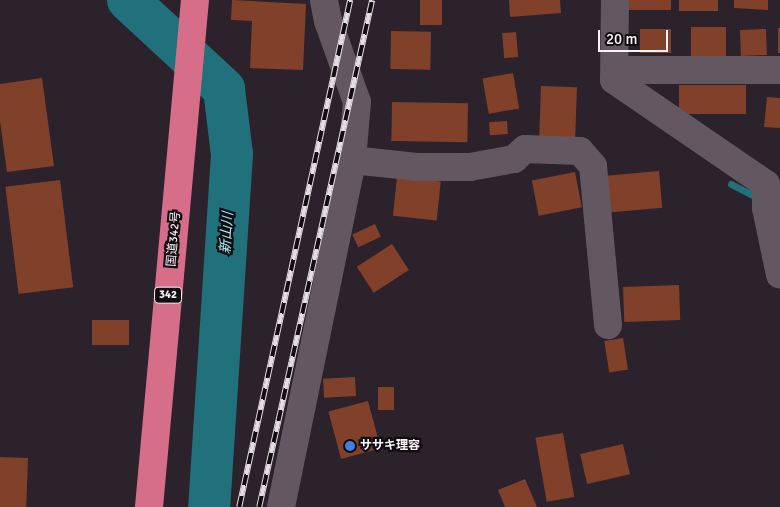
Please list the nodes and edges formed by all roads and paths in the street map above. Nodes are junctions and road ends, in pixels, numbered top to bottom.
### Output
1 (324, 0) edge
2 (615, 0) edge
3 (194, 7) edge
4 (614, 70) junction
5 (780, 70) edge
6 (352, 160) junction
7 (773, 184) edge
8 (780, 275) edge
9 (608, 325) dead end
10 (149, 507) edge
11 (281, 507) edge

1 - 6 street
2 - 4 street
3 - 10 highway, 国道342号 / 342
4 - 5 street
4 - 7 street
6 - 9 street
6 - 11 street
7 - 8 street

